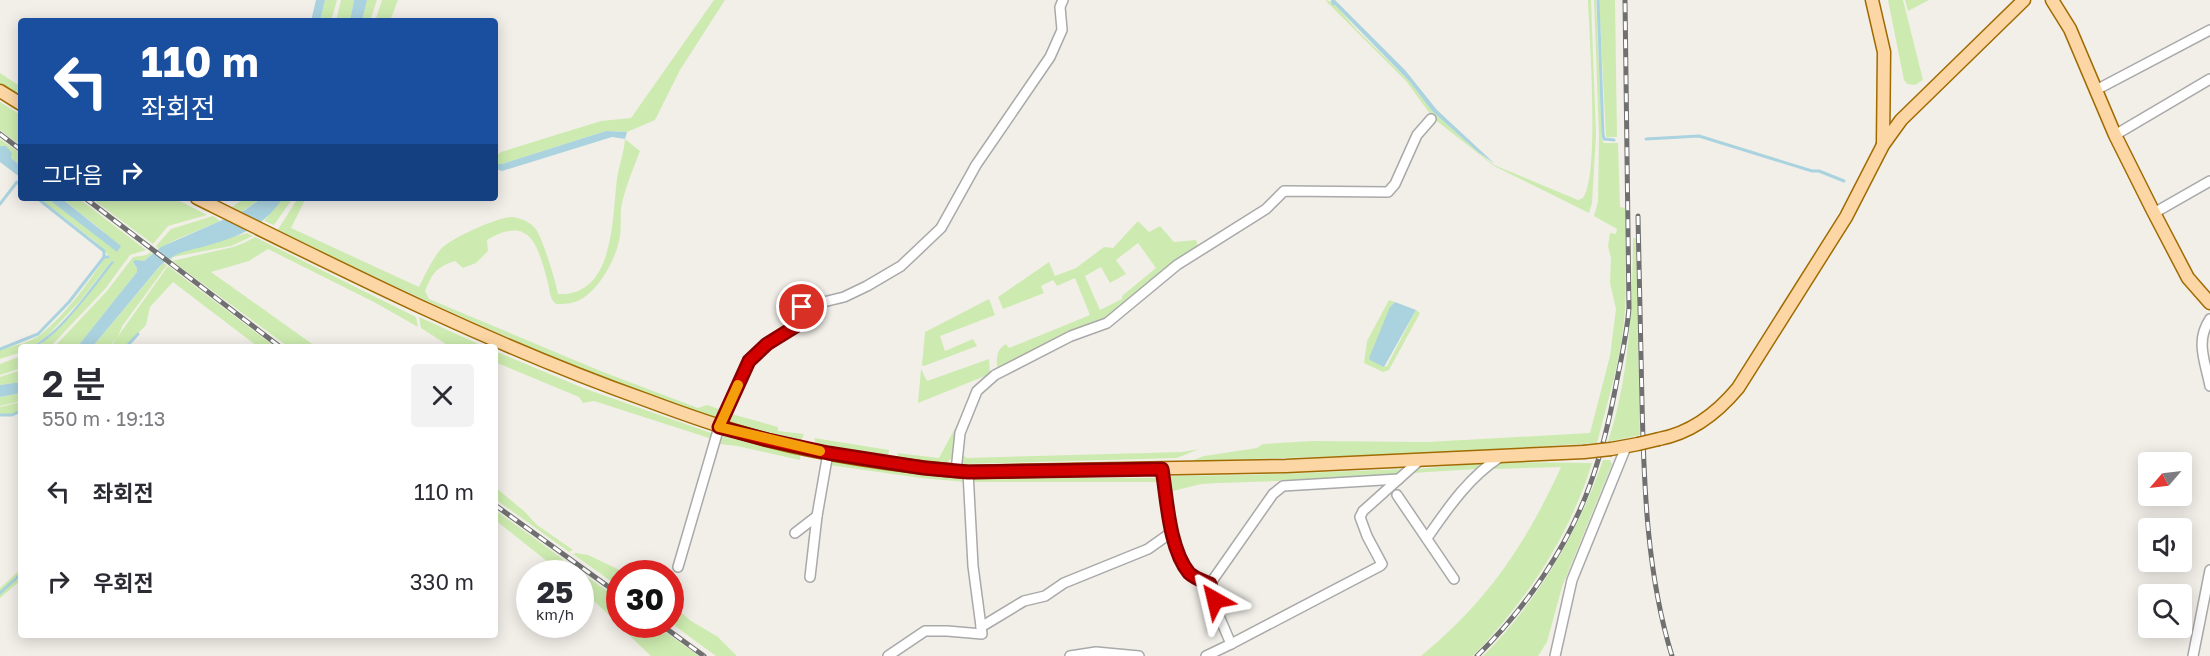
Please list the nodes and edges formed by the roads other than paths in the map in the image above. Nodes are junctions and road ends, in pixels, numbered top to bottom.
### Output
1 (1063, 0) edge
2 (1872, 0) edge
3 (2024, 0) edge
4 (2052, 0) edge
5 (2210, 30) edge
6 (2210, 79) edge
7 (2096, 90) junction
8 (0, 91) edge
9 (18, 102) edge
10 (1431, 119) dead end
11 (2115, 135) junction
12 (1883, 145) junction
13 (2210, 181) edge
14 (203, 201) edge
15 (2154, 213) junction
16 (2210, 303) edge
17 (2210, 319) edge
18 (2210, 386) edge
19 (719, 427) junction
20 (1632, 446) junction
21 (828, 453) junction
22 (1502, 456) junction
23 (1420, 460) junction
24 (1162, 469) junction
25 (962, 472) junction
26 (1398, 479) junction
27 (1397, 495) dead end
28 (817, 516) junction
29 (1172, 532) junction
30 (795, 533) dead end
31 (1426, 538) junction
32 (680, 560) edge
33 (2210, 570) edge
34 (810, 577) dead end
35 (1454, 579) dead end
36 (1210, 584) junction
37 (981, 627) junction
38 (1231, 644) junction
39 (888, 656) edge
40 (1070, 656) edge
41 (1139, 656) edge
42 (1206, 656) edge
43 (1555, 656) edge
44 (2193, 656) edge

1 - 19 street
2 - 12 main road
3 - 12 main road
4 - 7 main road
5 - 7 street
6 - 11 street
7 - 11 main road
8 - 9 main road
10 - 25 street
11 - 15 main road
12 - 20 main road, bridge
13 - 15 street
14 - 19 main road
15 - 16 main road
17 - 18 street
19 - 21 main road
19 - 32 street
20 - 22 main road, bridge
20 - 43 street
21 - 25 main road
21 - 28 street
22 - 23 main road
22 - 31 street
23 - 24 main road
23 - 26 street
24 - 25 main road
24 - 29 street
25 - 37 street
26 - 36 street
26 - 38 street
27 - 31 street
28 - 30 street
28 - 34 street
29 - 36 street
29 - 37 street
31 - 35 street
33 - 44 street
36 - 38 street
37 - 39 street
38 - 42 street
40 - 41 street

